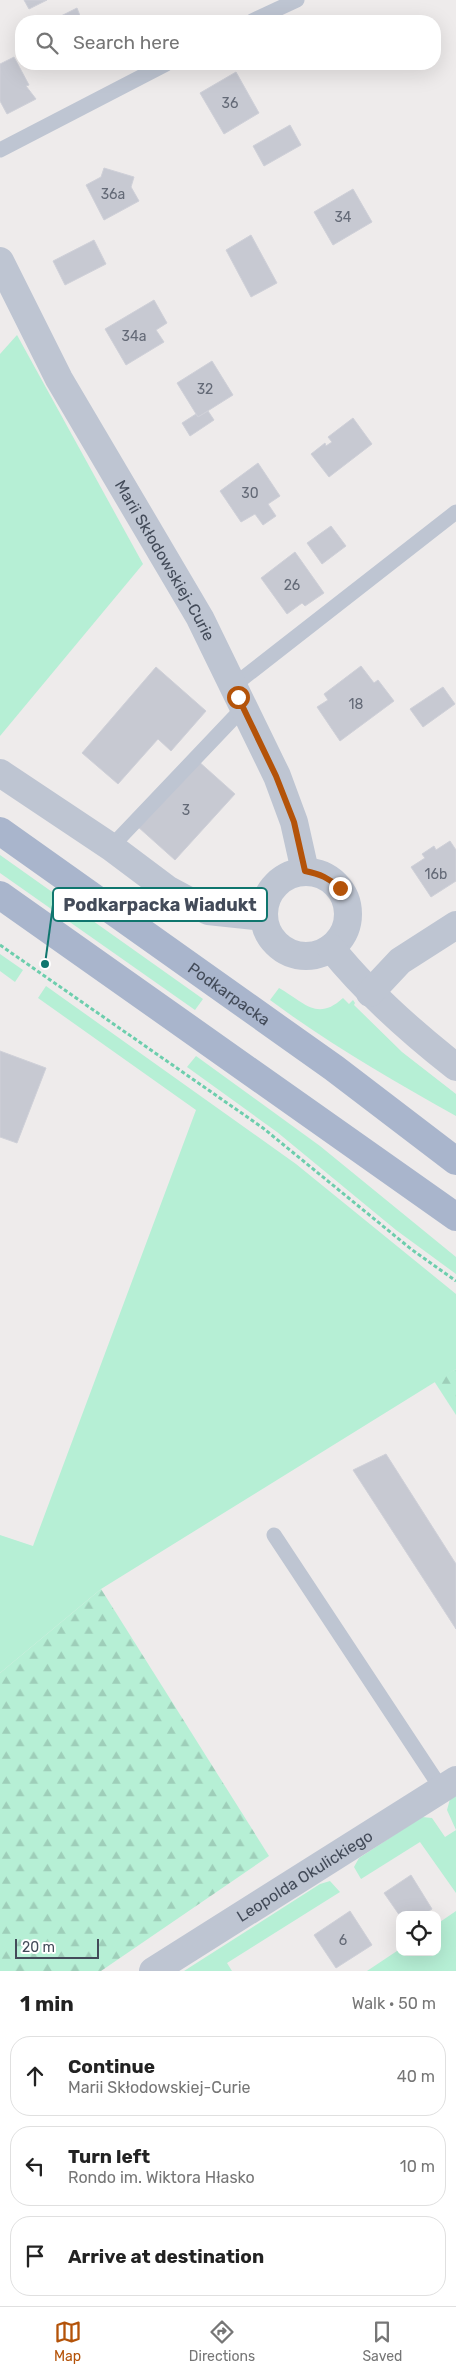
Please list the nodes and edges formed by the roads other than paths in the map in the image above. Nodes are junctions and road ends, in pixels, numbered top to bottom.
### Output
1 (297, 0) edge
2 (265, 15) edge
3 (154, 70) edge
4 (0, 150) edge
5 (0, 261) edge
6 (456, 512) edge
7 (239, 697) junction
8 (0, 772) edge
9 (0, 831) edge
10 (111, 847) junction
11 (305, 871) junction
12 (0, 895) edge
13 (264, 917) junction
14 (456, 924) edge
15 (331, 948) junction
16 (370, 993) junction
17 (456, 1067) edge
18 (456, 1161) edge
19 (456, 1217) edge
20 (274, 1535) dead end
21 (449, 1784) edge
22 (154, 1971) edge

1 - 2 lane
3 - 4 lane
5 - 7 street, Marii Skłodowskiej-Curie
6 - 7 lane
7 - 10 lane
7 - 11 street, Marii Skłodowskiej-Curie
8 - 10 street
9 - 18 main road, Podkarpacka
10 - 13 street
11 - 13 street
11 - 15 street
12 - 19 main road
13 - 15 street
14 - 16 street
15 - 16 street
16 - 17 street
20 - 21 lane
21 - 22 street, Leopolda Okulickiego

